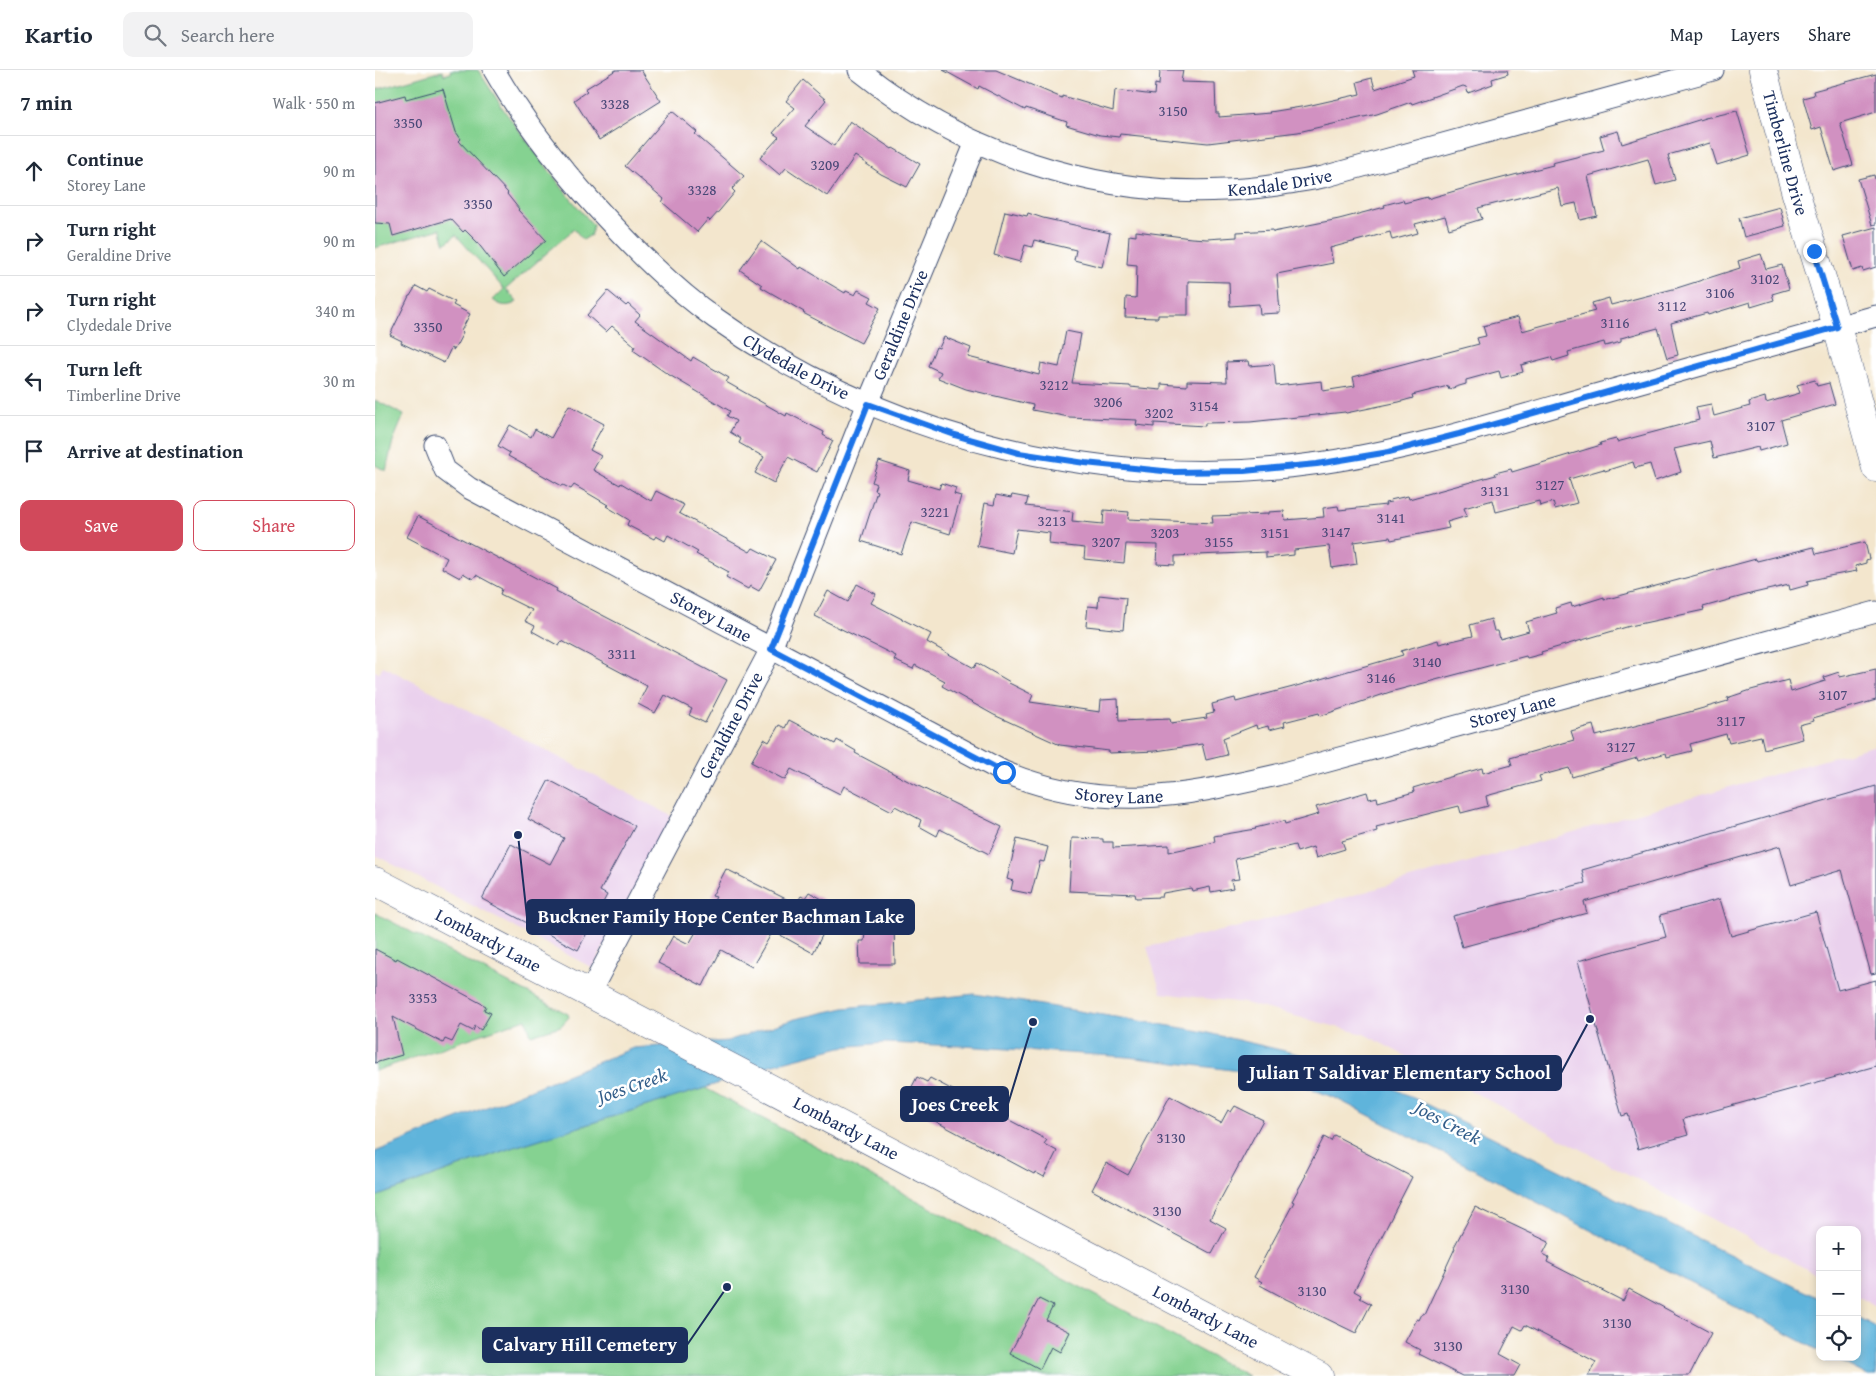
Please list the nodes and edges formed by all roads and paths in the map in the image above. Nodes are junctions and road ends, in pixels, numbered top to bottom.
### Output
1 (494, 70) edge
2 (859, 70) edge
3 (1713, 70) edge
4 (1763, 70) edge
5 (976, 142) junction
6 (1876, 316) edge
7 (1837, 327) junction
8 (868, 404) junction
9 (435, 445) dead end
10 (1876, 468) edge
11 (1876, 612) edge
12 (771, 649) junction
13 (375, 881) edge
14 (589, 994) junction
15 (1319, 1376) edge

1 - 8 street, Clydedale Drive
2 - 5 street, Kendale Drive
3 - 5 street, Kendale Drive
4 - 7 main road, Timberline Drive
5 - 8 street, Geraldine Drive
6 - 7 street, Clydedale Drive
7 - 8 street, Clydedale Drive
7 - 10 main road, Timberline Drive
8 - 12 street, Geraldine Drive
9 - 12 street, Storey Lane
11 - 12 street, Storey Lane
12 - 14 street, Geraldine Drive
13 - 14 main road, Lombardy Lane
14 - 15 main road, Lombardy Lane

